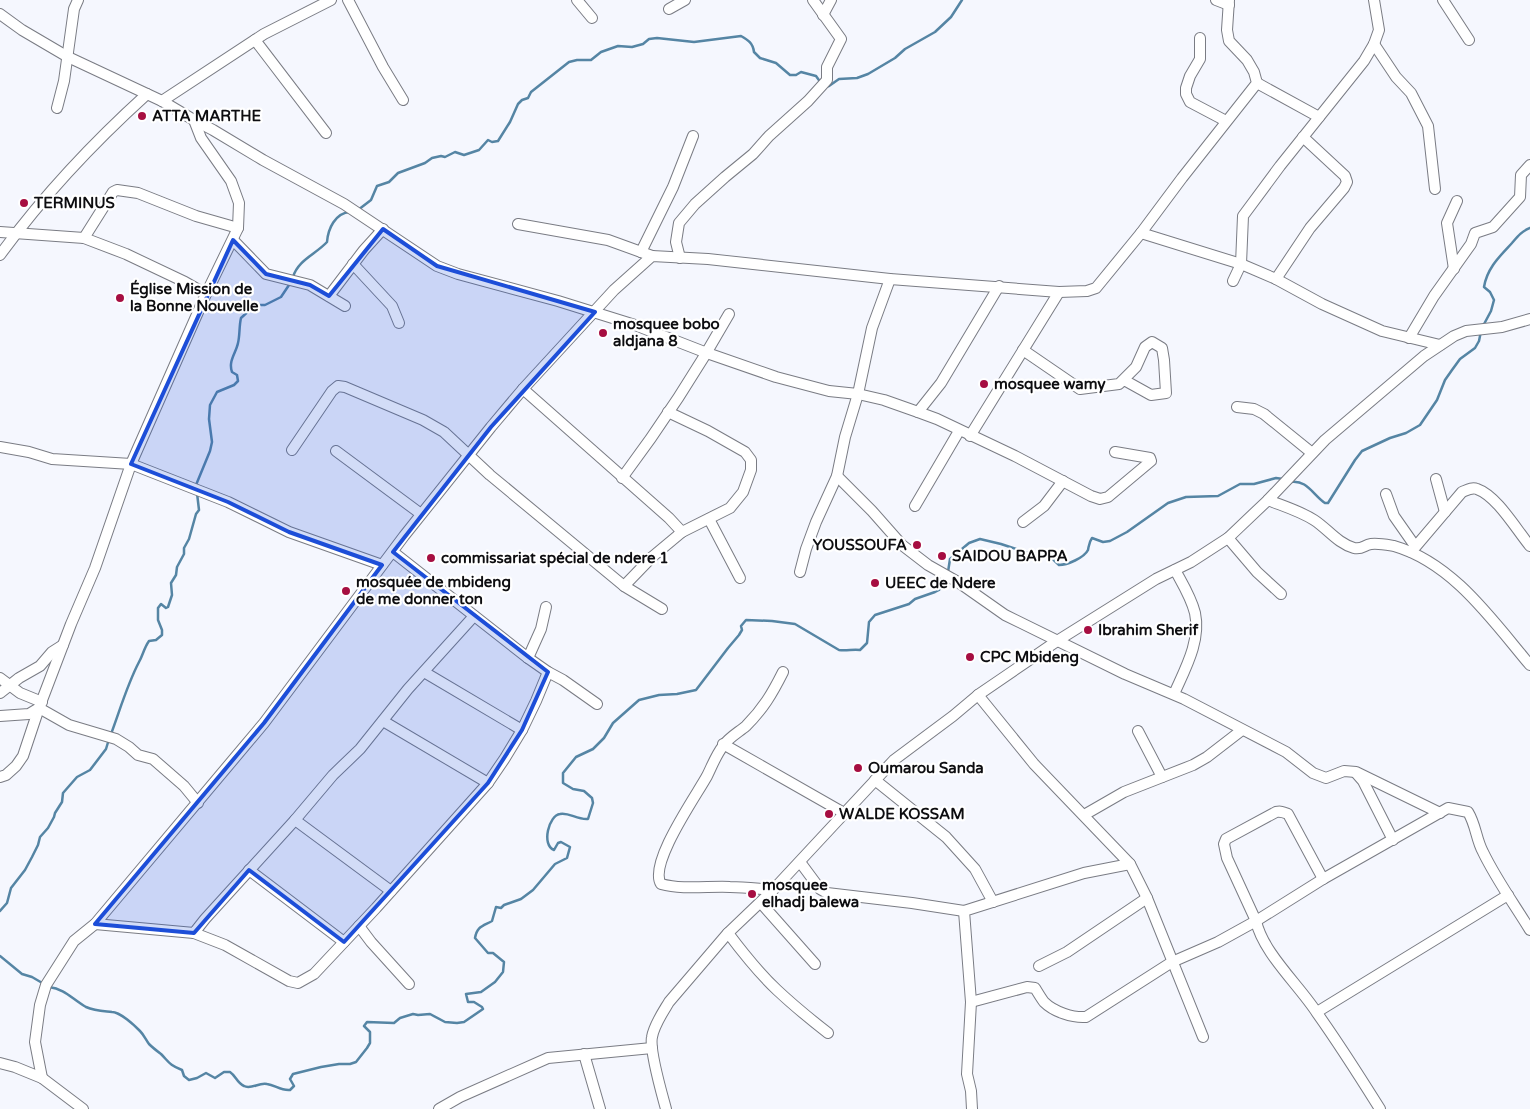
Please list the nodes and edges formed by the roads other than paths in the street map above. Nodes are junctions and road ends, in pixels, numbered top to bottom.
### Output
1 (78, 0) edge
2 (331, 0) edge
3 (348, 0) edge
4 (578, 0) edge
5 (685, 0) edge
6 (813, 0) edge
7 (831, 0) edge
8 (1216, 0) edge
9 (1374, 0) edge
10 (1443, 0) edge
11 (1229, 2) edge
12 (669, 9) dead end
13 (0, 14) edge
14 (823, 16) junction
15 (592, 18) dead end
16 (1200, 38) dead end
17 (255, 40) junction
18 (1469, 40) dead end
19 (1374, 44) junction
20 (68, 58) junction
21 (1258, 83) junction
22 (147, 94) junction
23 (403, 100) dead end
24 (162, 101) junction
25 (57, 108) dead end
26 (1319, 117) junction
27 (194, 120) junction
28 (1226, 122) junction
29 (326, 132) dead end
30 (693, 136) dead end
31 (1303, 137) junction
32 (1530, 165) edge
33 (1435, 189) dead end
34 (1457, 201) dead end
35 (518, 224) dead end
36 (238, 228) junction
37 (383, 229) junction
38 (0, 232) edge
39 (16, 232) junction
40 (1141, 233) junction
41 (84, 238) junction
42 (232, 240) junction
43 (641, 252) junction
44 (0, 255) edge
45 (652, 256) junction
46 (680, 258) junction
47 (353, 264) junction
48 (1241, 264) junction
49 (1454, 269) junction
50 (890, 279) junction
51 (1276, 279) junction
52 (1233, 281) dead end
53 (999, 286) junction
54 (1058, 292) junction
55 (206, 294) junction
56 (329, 296) junction
57 (344, 306) dead end
58 (595, 312) junction
59 (729, 314) dead end
60 (1530, 320) edge
61 (399, 323) dead end
62 (1409, 338) junction
63 (1440, 345) junction
64 (1023, 350) junction
65 (707, 353) junction
66 (1124, 380) junction
67 (523, 389) junction
68 (858, 394) junction
69 (1237, 407) dead end
70 (668, 412) junction
71 (918, 412) junction
72 (959, 431) junction
73 (970, 436) junction
74 (0, 447) edge
75 (292, 450) dead end
76 (336, 451) dead end
77 (1115, 452) dead end
78 (1312, 453) junction
79 (468, 456) junction
80 (131, 464) junction
81 (837, 476) junction
82 (622, 478) junction
83 (1436, 478) dead end
84 (1063, 481) junction
85 (1386, 494) dead end
86 (1268, 500) junction
87 (915, 506) dead end
88 (1445, 512) junction
89 (421, 514) junction
90 (709, 519) junction
91 (1023, 522) dead end
92 (682, 532) junction
93 (1228, 538) junction
94 (1530, 546) edge
95 (1413, 549) junction
96 (393, 552) junction
97 (382, 565) junction
98 (1175, 570) junction
99 (800, 572) dead end
100 (740, 578) dead end
101 (624, 586) junction
102 (1281, 594) dead end
103 (546, 607) dead end
104 (662, 609) dead end
105 (474, 616) junction
106 (1057, 641) junction
107 (63, 645) junction
108 (528, 658) junction
109 (1530, 664) edge
110 (424, 672) junction
111 (548, 672) junction
112 (783, 672) dead end
113 (0, 678) edge
114 (9, 686) junction
115 (0, 693) edge
116 (1174, 694) junction
117 (978, 695) junction
118 (597, 704) dead end
119 (40, 705) junction
120 (0, 716) edge
121 (383, 721) junction
122 (522, 730) junction
123 (1242, 730) junction
124 (1138, 732) dead end
125 (724, 744) junction
126 (1356, 772) junction
127 (1162, 776) junction
128 (0, 777) edge
129 (875, 780) junction
130 (488, 783) junction
131 (198, 803) junction
132 (844, 813) junction
133 (1440, 813) junction
134 (1084, 815) junction
135 (295, 820) junction
136 (1393, 840) junction
137 (800, 862) junction
138 (1130, 864) junction
139 (249, 870) junction
140 (1323, 880) junction
141 (773, 890) junction
142 (391, 891) junction
143 (1508, 895) junction
144 (1147, 898) junction
145 (993, 902) junction
146 (761, 903) junction
147 (964, 911) junction
148 (1256, 921) junction
149 (95, 924) junction
150 (359, 926) junction
151 (1530, 930) edge
152 (194, 933) junction
153 (728, 933) junction
154 (344, 942) junction
155 (1172, 962) junction
156 (815, 964) dead end
157 (1039, 966) dead end
158 (409, 984) dead end
159 (971, 1002) junction
160 (1317, 1012) junction
161 (828, 1033) dead end
162 (1203, 1037) dead end
163 (652, 1048) junction
164 (584, 1054) junction
165 (0, 1063) edge
166 (42, 1078) junction
167 (83, 1109) edge
168 (440, 1109) edge
169 (600, 1109) edge
170 (666, 1109) edge
171 (972, 1109) edge
172 (1380, 1109) edge

1 - 20 street
2 - 17 street
3 - 23 street
4 - 15 street
5 - 12 street
6 - 14 street
7 - 14 street
8 - 11 street
9 - 19 street
10 - 18 street
11 - 21 street
13 - 20 street
14 - 46 street
16 - 28 street
17 - 24 street
17 - 29 street
19 - 26 street
19 - 33 street
20 - 22 street
20 - 25 street
21 - 26 street
21 - 28 street
22 - 24 street
22 - 39 street
24 - 27 street
26 - 31 street
27 - 36 street
27 - 37 street
28 - 40 street
30 - 43 street
31 - 48 street
31 - 51 street
32 - 49 street
34 - 49 street
35 - 43 street
36 - 41 street
36 - 42 street
37 - 47 street
37 - 58 street
38 - 39 street
39 - 41 street
39 - 44 street
40 - 48 street
40 - 54 street
41 - 55 street
42 - 55 street
42 - 56 street
43 - 45 street
45 - 46 street
45 - 58 street
46 - 50 street
47 - 56 street
47 - 61 street
48 - 51 street
48 - 52 street
49 - 62 street
50 - 53 street
50 - 68 street
51 - 62 street
53 - 54 street
53 - 71 street
54 - 64 street
55 - 80 street
56 - 57 street
58 - 65 street
58 - 67 street
59 - 65 street
60 - 63 street
62 - 63 street
63 - 78 street
64 - 66 street
64 - 73 street
65 - 68 street
65 - 70 street
66 - 66 street
67 - 79 street
67 - 82 street
68 - 71 street
68 - 81 street
69 - 78 street
70 - 82 street
70 - 90 street
71 - 72 street
72 - 73 street
72 - 87 street
73 - 84 street
74 - 80 street
75 - 79 street
76 - 89 street
77 - 84 street
78 - 86 street
79 - 89 street
79 - 101 street
80 - 97 street
80 - 107 street
81 - 99 street
81 - 106 street
82 - 92 street
83 - 88 street
84 - 91 street
85 - 95 street
86 - 93 street
86 - 95 street
88 - 94 street
88 - 95 street
89 - 96 street
90 - 92 street
90 - 100 street
92 - 101 street
93 - 98 street
93 - 102 street
95 - 109 street
96 - 97 street
96 - 105 street
97 - 131 street
98 - 106 street
98 - 116 street
101 - 104 street
103 - 108 street
105 - 108 street
105 - 110 street
106 - 116 street
106 - 117 street
107 - 114 street
107 - 119 street
108 - 111 street
110 - 121 street
110 - 122 street
111 - 118 street
111 - 122 street
112 - 125 street
113 - 114 street
114 - 115 street
114 - 119 street
116 - 123 street
117 - 129 street
117 - 134 street
119 - 120 street
119 - 128 street
119 - 131 street
121 - 130 street
121 - 135 street
122 - 130 street
123 - 126 street
123 - 127 street
124 - 127 street
125 - 132 street
125 - 141 street
126 - 133 street
126 - 136 street
127 - 134 street
129 - 132 street
129 - 145 street
130 - 142 street
131 - 149 street
132 - 137 street
133 - 136 street
133 - 143 street
134 - 138 street
135 - 139 street
135 - 142 street
136 - 140 street
137 - 141 street
137 - 147 street
138 - 144 street
138 - 145 street
139 - 152 street
139 - 154 street
140 - 148 street
140 - 148 street
141 - 146 street
142 - 150 street
143 - 151 street
143 - 160 street
144 - 155 street
144 - 157 street
145 - 147 street
146 - 153 street
146 - 156 street
147 - 159 street
148 - 155 street
148 - 160 street
149 - 152 street
149 - 166 street
150 - 154 street
150 - 158 street
152 - 154 street
153 - 161 street
153 - 163 street
155 - 159 street
155 - 162 street
159 - 171 street
160 - 172 street
163 - 164 street
163 - 170 street
164 - 168 street
164 - 169 street
165 - 166 street
166 - 167 street

